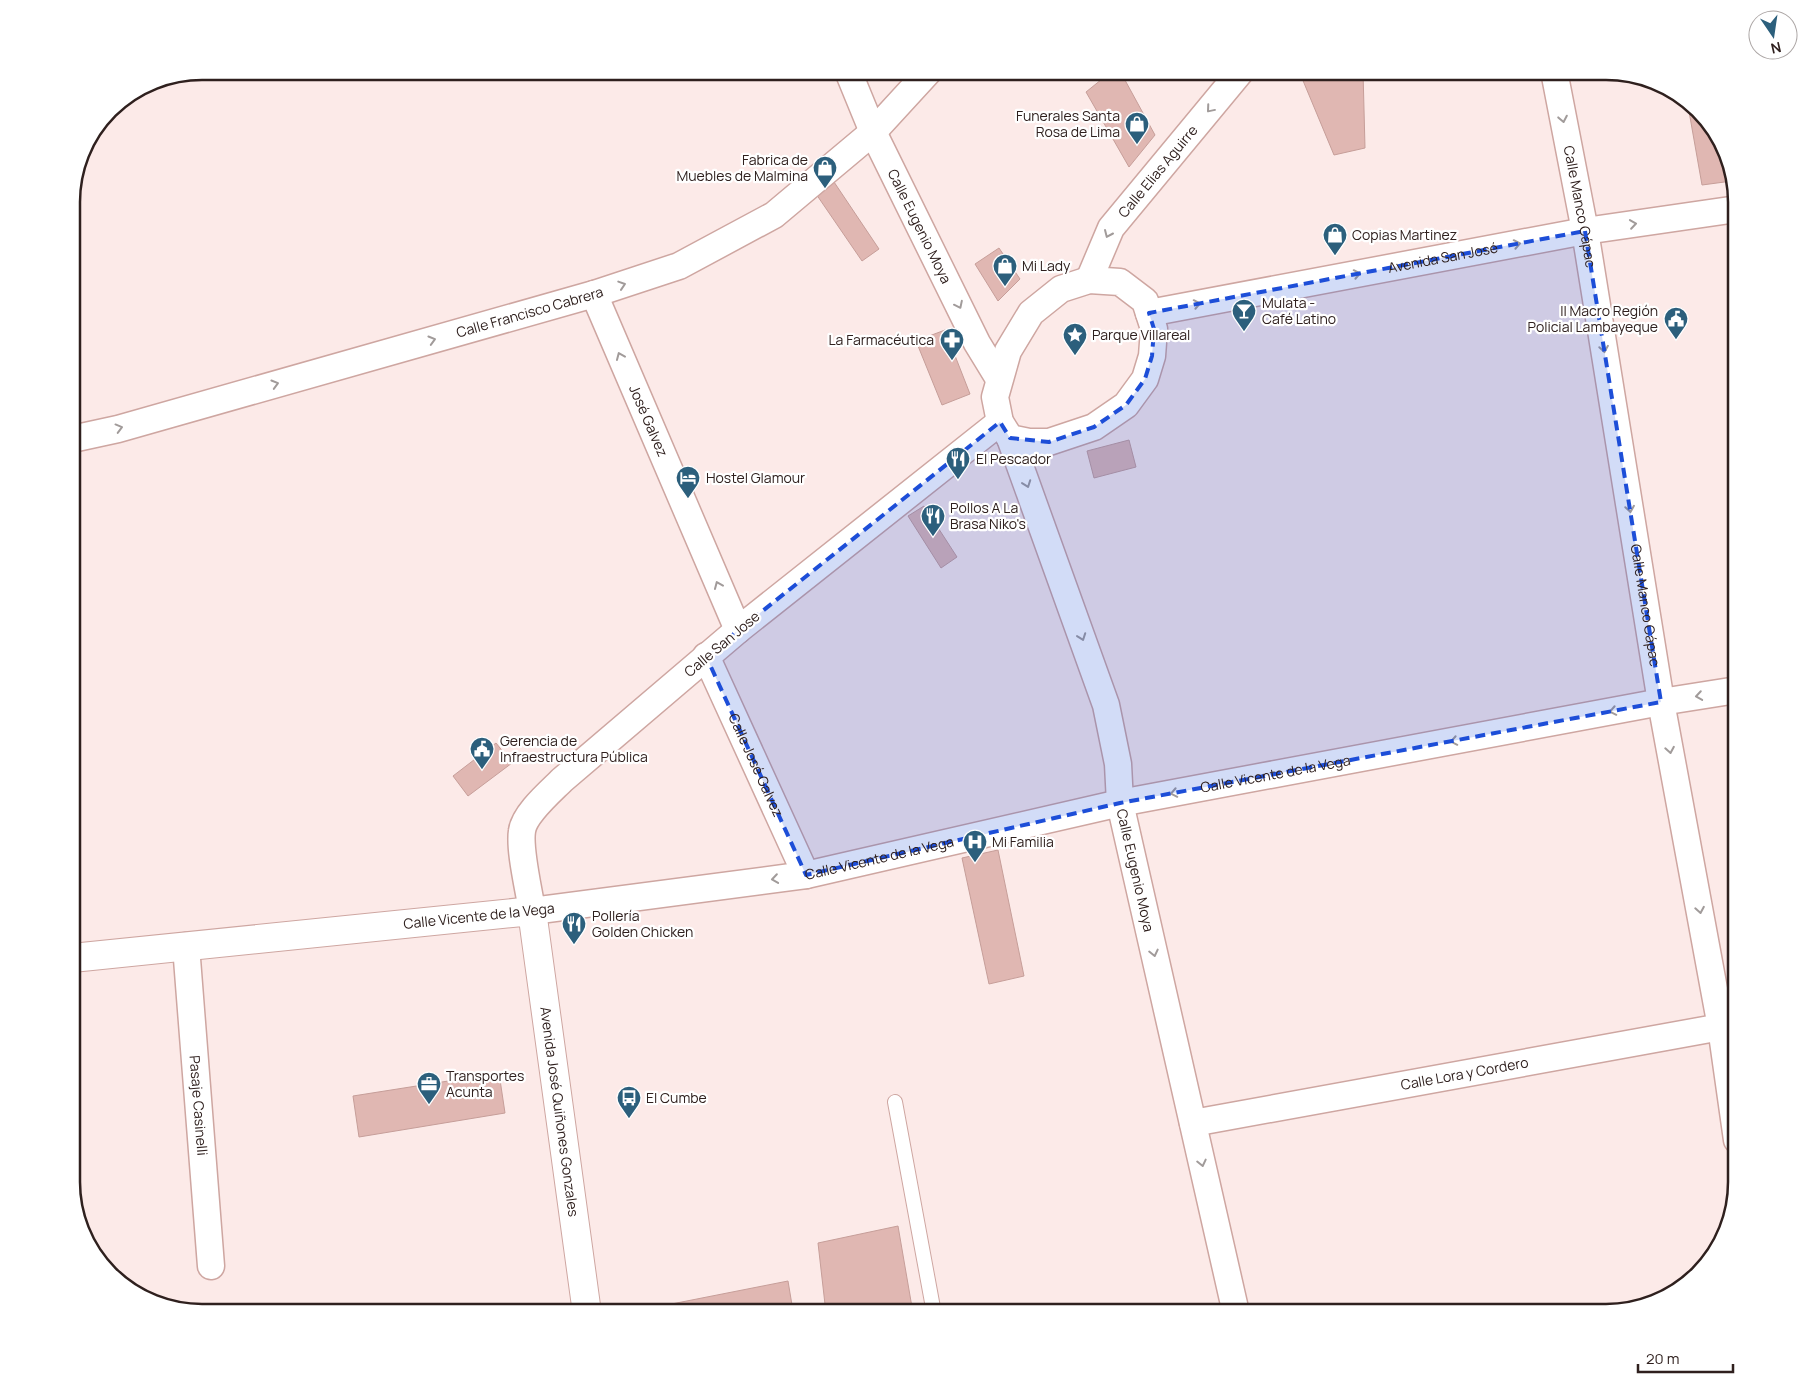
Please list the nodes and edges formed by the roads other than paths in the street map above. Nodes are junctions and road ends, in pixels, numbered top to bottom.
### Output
1 (852, 80) edge
2 (921, 80) edge
3 (1234, 80) edge
4 (1556, 80) edge
5 (873, 132) junction
6 (1728, 210) edge
7 (1585, 232) junction
8 (1089, 280) junction
9 (594, 294) junction
10 (1149, 313) junction
11 (999, 379) junction
12 (1005, 430) junction
13 (80, 437) edge
14 (738, 630) junction
15 (706, 656) junction
16 (1728, 691) edge
17 (1661, 702) junction
18 (1120, 803) junction
19 (806, 875) junction
20 (532, 911) junction
21 (186, 946) junction
22 (80, 957) edge
23 (1728, 1022) edge
24 (1728, 1027) edge
25 (895, 1102) dead end
26 (1193, 1123) junction
27 (211, 1266) dead end
28 (586, 1304) edge
29 (932, 1304) edge
30 (1234, 1304) edge

1 - 5 street, Calle Eugenio Moya
2 - 5 street, Calle Francisco Cabrera
3 -> 8 street, Calle Elias Aguirre
4 -> 7 street, Calle Manco Cápac
9 -> 5 street, Calle Francisco Cabrera
5 -> 11 street, Calle Eugenio Moya
7 -> 6 street, Avenida San José
10 -> 7 street, Avenida San José
7 -> 17 street, Calle Manco Cápac
8 - 10 street
8 - 11 street
13 -> 9 street, Calle Francisco Cabrera
14 -> 9 street, José Galvez
10 - 12 street
11 - 12 street
12 - 14 street, Calle San Jose
12 -> 18 street, Calle Eugenio Moya
14 - 15 street, Calle San Jose
15 - 19 street, Calle José Galvez
15 - 20 street, Calle San Jose
16 -> 17 street, Calle Vicente de la Vega
17 -> 18 street, Calle Vicente de la Vega
17 -> 23 street, Calle Manco Cápac
18 - 19 street, Calle Vicente de la Vega
18 -> 26 street, Calle Eugenio Moya
19 -> 20 street, Calle Vicente de la Vega
20 - 21 street, Calle Vicente de la Vega
20 - 28 street, Avenida José Quiñones Gonzales
21 - 22 street, Calle Vicente de la Vega
21 - 27 street, Pasaje Casinelli
24 - 26 street, Calle Lora y Cordero
25 - 29 lane
26 -> 30 street, Calle Eugenio Moya

